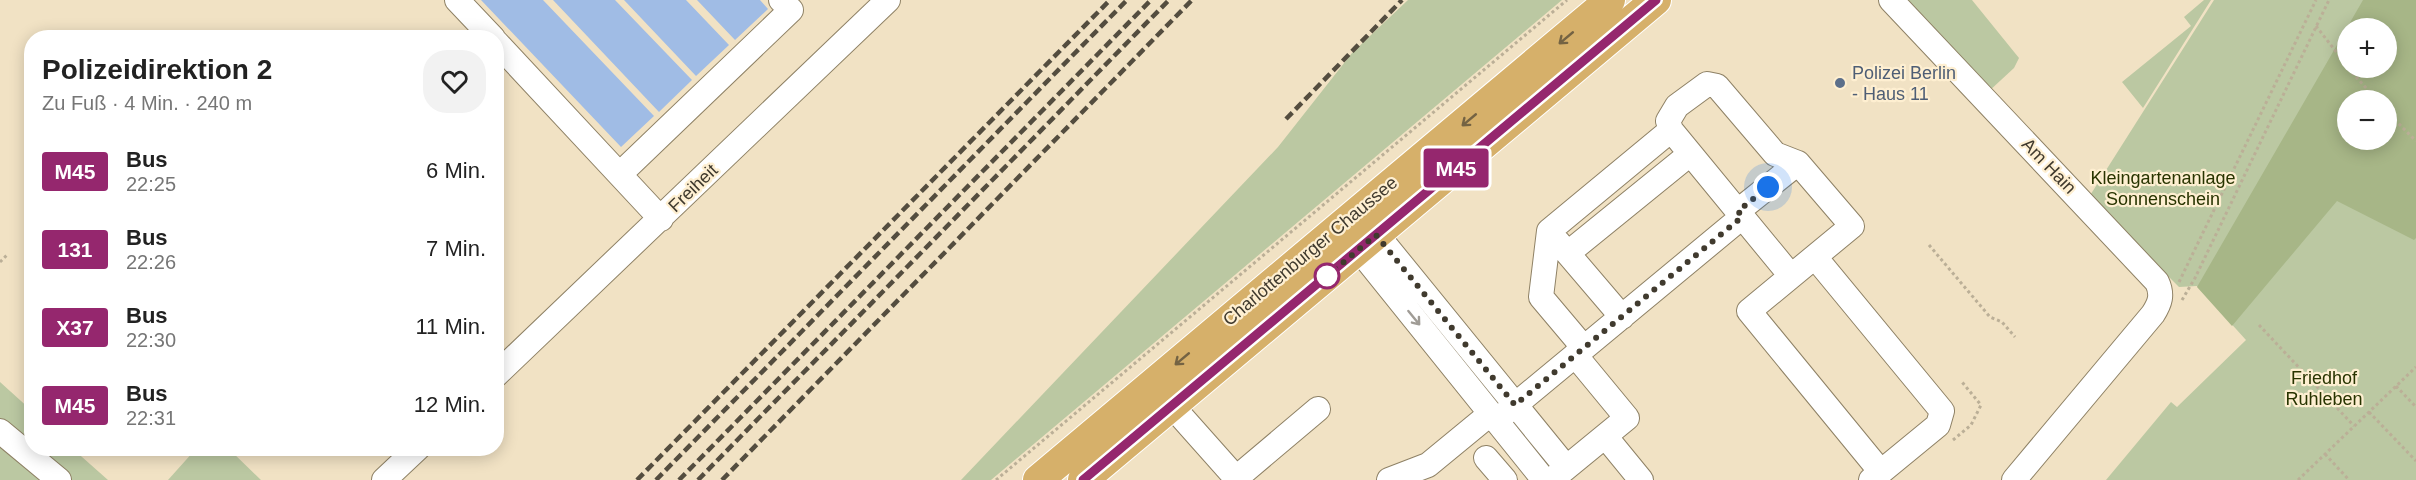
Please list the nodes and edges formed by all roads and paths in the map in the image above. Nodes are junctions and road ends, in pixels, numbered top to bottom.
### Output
1 (457, 0) edge
2 (782, 0) edge
3 (888, 0) edge
4 (1567, 0) edge
5 (1610, 0) edge
6 (1656, 0) edge
7 (1891, 0) edge
8 (2316, 0) edge
9 (2329, 0) edge
10 (2316, 26) junction
11 (485, 30) edge
12 (504, 51) edge
13 (2337, 53) edge
14 (2358, 78) edge
15 (2368, 90) edge
16 (2397, 122) edge
17 (1671, 130) junction
18 (2416, 141) edge
19 (1690, 154) junction
20 (1798, 163) junction
21 (620, 174) junction
22 (1740, 214) junction
23 (661, 219) junction
24 (1349, 219) junction
25 (1549, 231) junction
26 (1367, 242) junction
27 (1929, 245) dead end
28 (1568, 253) junction
29 (7, 255) dead end
30 (1815, 257) junction
31 (0, 262) edge
32 (1791, 276) junction
33 (2175, 289) dead end
34 (2182, 300) dead end
35 (1622, 317) junction
36 (2259, 325) dead end
37 (2015, 337) dead end
38 (1580, 352) junction
39 (504, 367) edge
40 (2416, 367) edge
41 (2396, 386) junction
42 (1515, 405) junction
43 (1172, 406) junction
44 (2416, 407) edge
45 (1317, 409) dead end
46 (2369, 412) junction
47 (1493, 417) junction
48 (2354, 426) junction
49 (0, 431) edge
50 (1605, 436) junction
51 (24, 451) edge
52 (2325, 454) junction
53 (30, 456) edge
54 (410, 456) edge
55 (1486, 458) dead end
56 (2416, 461) edge
57 (1434, 473) edge
58 (1558, 474) edge
59 (1876, 476) edge
60 (1090, 478) edge
61 (1235, 479) edge
62 (59, 480) edge
63 (384, 480) edge
64 (996, 480) edge
65 (1038, 480) edge
66 (1389, 480) edge
67 (1505, 480) edge
68 (1544, 480) edge
69 (1641, 480) edge
70 (2014, 480) edge
71 (2298, 480) edge
72 (2349, 480) edge

1 - 11 street
2 - 21 street
3 - 23 street, Freiheit
4 - 64 path
5 -> 24 main road, Charlottenburger Chaussee
6 - 26 main road, Charlottenburger Chaussee
7 - 70 street, Am Hain
8 - 33 path
9 - 10 path
10 - 13 path
10 - 34 path
12 - 21 street
14 - 15 path
16 - 18 path
17 - 19 street
17 - 20 street
17 - 25 street
19 - 22 street
19 - 28 street
20 - 22 street
20 - 30 street
21 - 23 street
22 - 32 street
22 - 35 street
23 - 39 street, Freiheit
24 - 26 street
24 -> 65 main road, Charlottenburger Chaussee
25 - 28 street
25 - 38 street
26 - 42 street
26 - 43 main road, Charlottenburger Chaussee
26 -> 47 street
27 - 37 path
28 - 35 street
29 - 31 path
30 - 32 street
30 - 59 street
32 - 59 street
35 - 38 street
36 - 48 path
38 - 42 street
38 - 50 street
40 - 41 path
41 - 44 path
41 - 46 path
42 - 47 street
42 - 58 street
43 - 60 main road, Charlottenburger Chaussee
43 - 61 street
45 - 61 street
46 - 48 path
46 - 56 path
47 - 57 street
47 - 68 street
48 - 52 path
49 - 51 street
50 - 58 street
50 - 69 street
52 - 71 path
52 - 72 path
53 - 62 street
54 - 63 street
55 - 67 street
57 - 66 street

